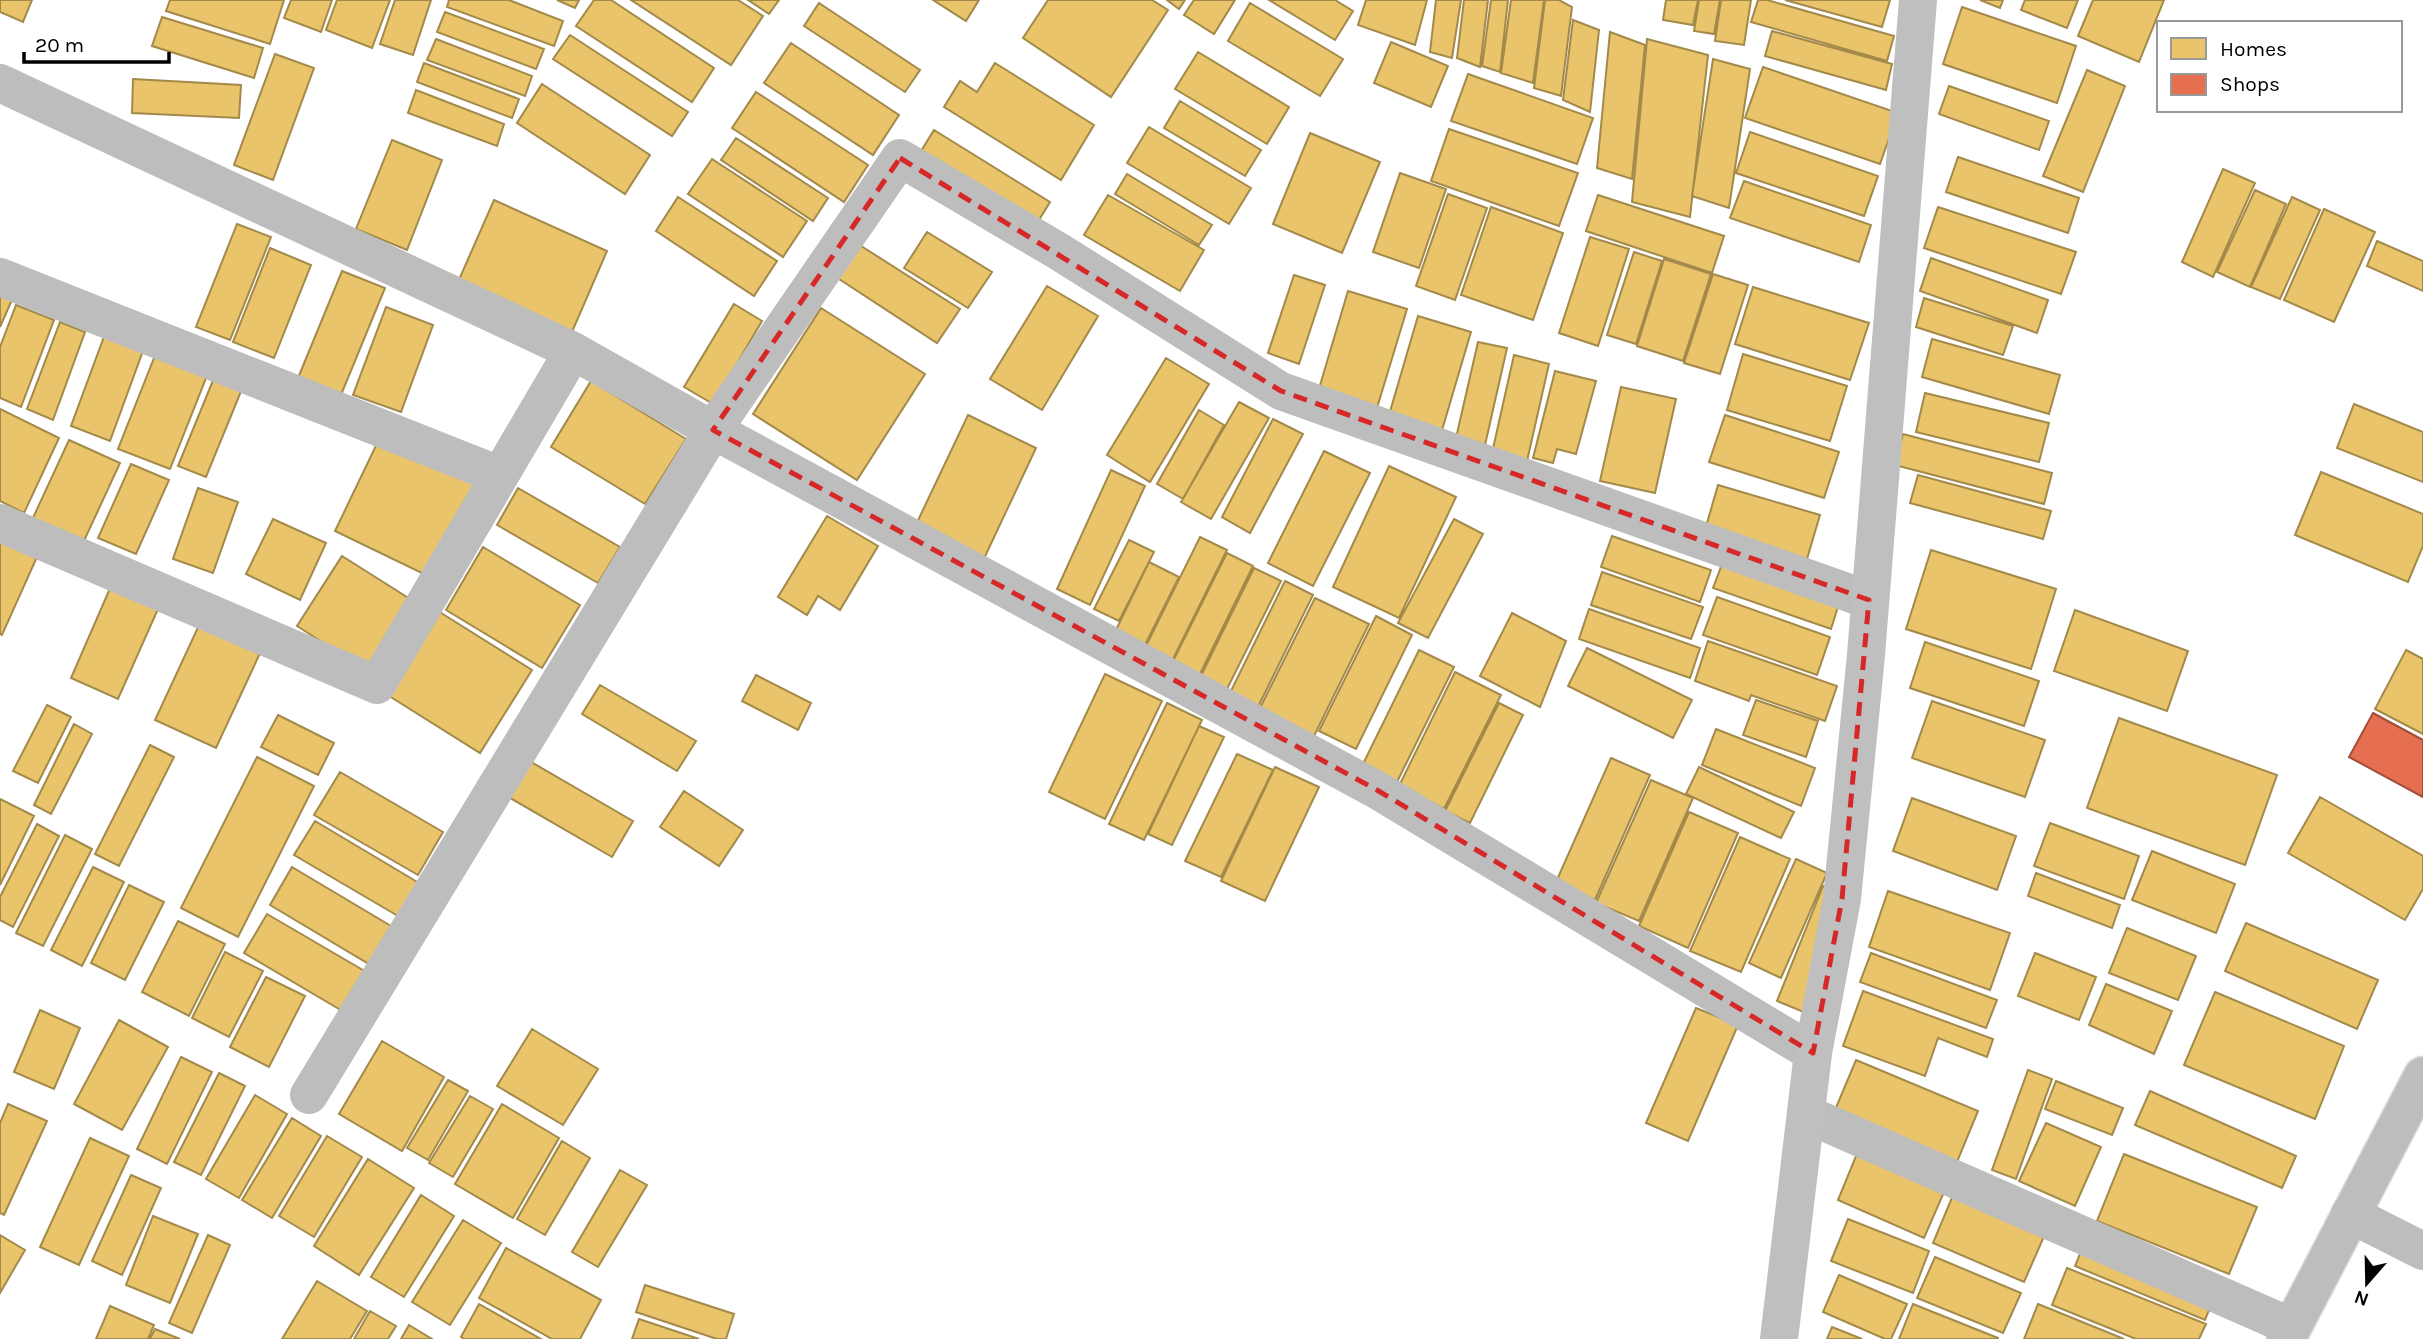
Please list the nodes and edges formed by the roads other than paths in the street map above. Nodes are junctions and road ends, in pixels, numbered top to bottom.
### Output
1 (1918, 0) edge
2 (0, 82) edge
3 (0, 277) edge
4 (573, 351) junction
5 (713, 430) junction
6 (499, 475) junction
7 (0, 523) edge
8 (1870, 600) junction
9 (1813, 1053) junction
10 (2423, 1076) edge
11 (309, 1095) dead end
12 (1806, 1114) junction
13 (2350, 1214) junction
14 (2423, 1251) edge
15 (2289, 1333) edge
16 (1779, 1339) edge

1 - 8 main road
2 - 4 street
3 - 6 street
4 - 5 street
4 - 6 street
5 - 8 street
5 - 9 street
5 - 11 street
6 - 7 street
8 - 9 main road
9 - 12 main road
10 - 13 street
12 - 15 street
12 - 16 main road
13 - 14 street
13 - 15 street

